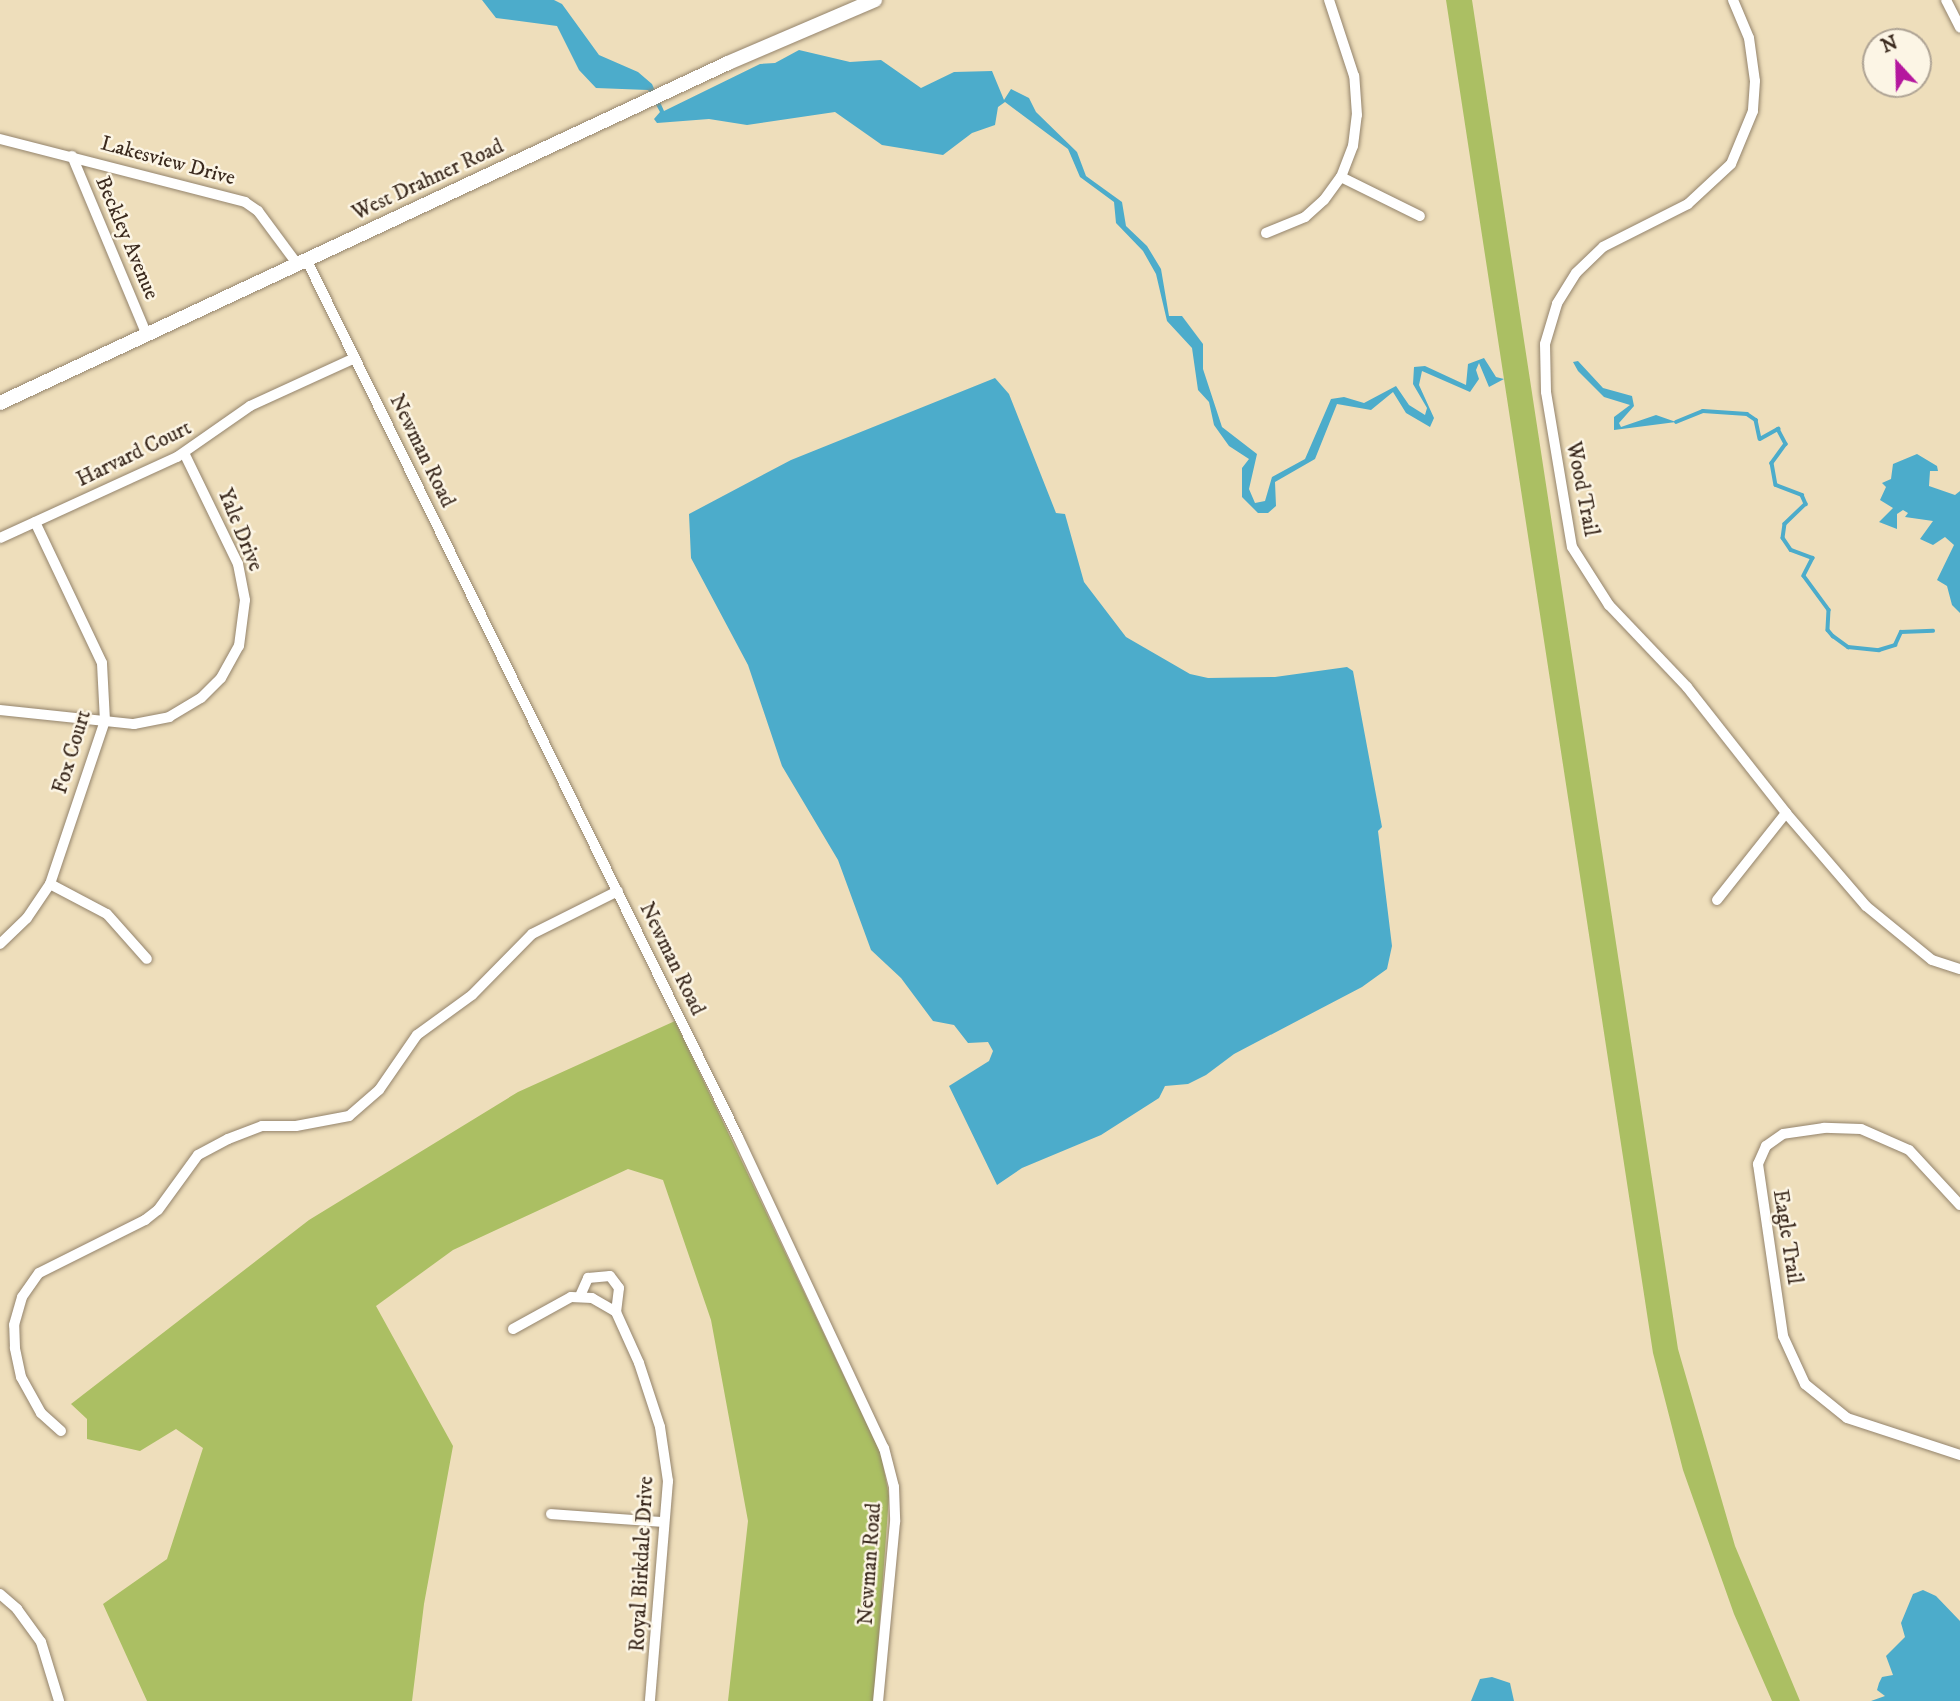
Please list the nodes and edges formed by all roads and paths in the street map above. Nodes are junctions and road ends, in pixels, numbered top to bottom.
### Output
1 (875, 0) edge
2 (1329, 0) edge
3 (1733, 0) edge
4 (1946, 0) edge
5 (1960, 28) edge
6 (0, 139) edge
7 (72, 156) junction
8 (1341, 177) junction
9 (1420, 216) dead end
10 (1266, 233) dead end
11 (302, 263) junction
12 (147, 335) junction
13 (355, 358) junction
14 (0, 402) edge
15 (184, 453) junction
16 (35, 522) junction
17 (0, 538) edge
18 (0, 710) edge
19 (105, 721) junction
20 (1786, 813) junction
21 (50, 884) junction
22 (618, 891) junction
23 (1717, 900) dead end
24 (0, 944) edge
25 (147, 960) dead end
26 (1960, 969) edge
27 (1960, 1205) edge
28 (580, 1296) junction
29 (616, 1312) junction
30 (513, 1329) dead end
31 (61, 1431) dead end
32 (1960, 1455) edge
33 (551, 1514) dead end
34 (663, 1522) junction
35 (0, 1594) edge
36 (59, 1701) edge
37 (650, 1701) edge
38 (878, 1701) edge

1 - 11 street, West Drahner Road
2 - 8 street
3 - 20 street, Wood Trail
4 - 5 street
6 - 7 street, Lakesview Drive
7 - 11 street, Lakesview Drive
7 - 12 street, Beckley Avenue
8 - 9 street
8 - 10 street
11 - 12 street, West Drahner Road
11 - 13 street, Newman Road
12 - 14 street, West Drahner Road
13 - 15 street, Harvard Court
13 - 22 street, Newman Road
15 - 16 street, Harvard Court
15 - 19 street, Yale Drive
16 - 17 street, Harvard Court
16 - 19 street, Fox Court
18 - 19 street, Yale Drive
19 - 21 street, Fox Court
20 - 23 street
20 - 26 street, Wood Trail
21 - 24 street, Fox Court
21 - 25 street
22 - 31 street
22 - 38 street, Newman Road
27 - 32 street, Eagle Trail
28 - 29 street
28 - 29 street, Royal Birkdale Drive
28 - 30 street, Royal Birkdale Drive
29 - 34 street, Royal Birkdale Drive
33 - 34 street
34 - 37 street, Royal Birkdale Drive
35 - 36 street

